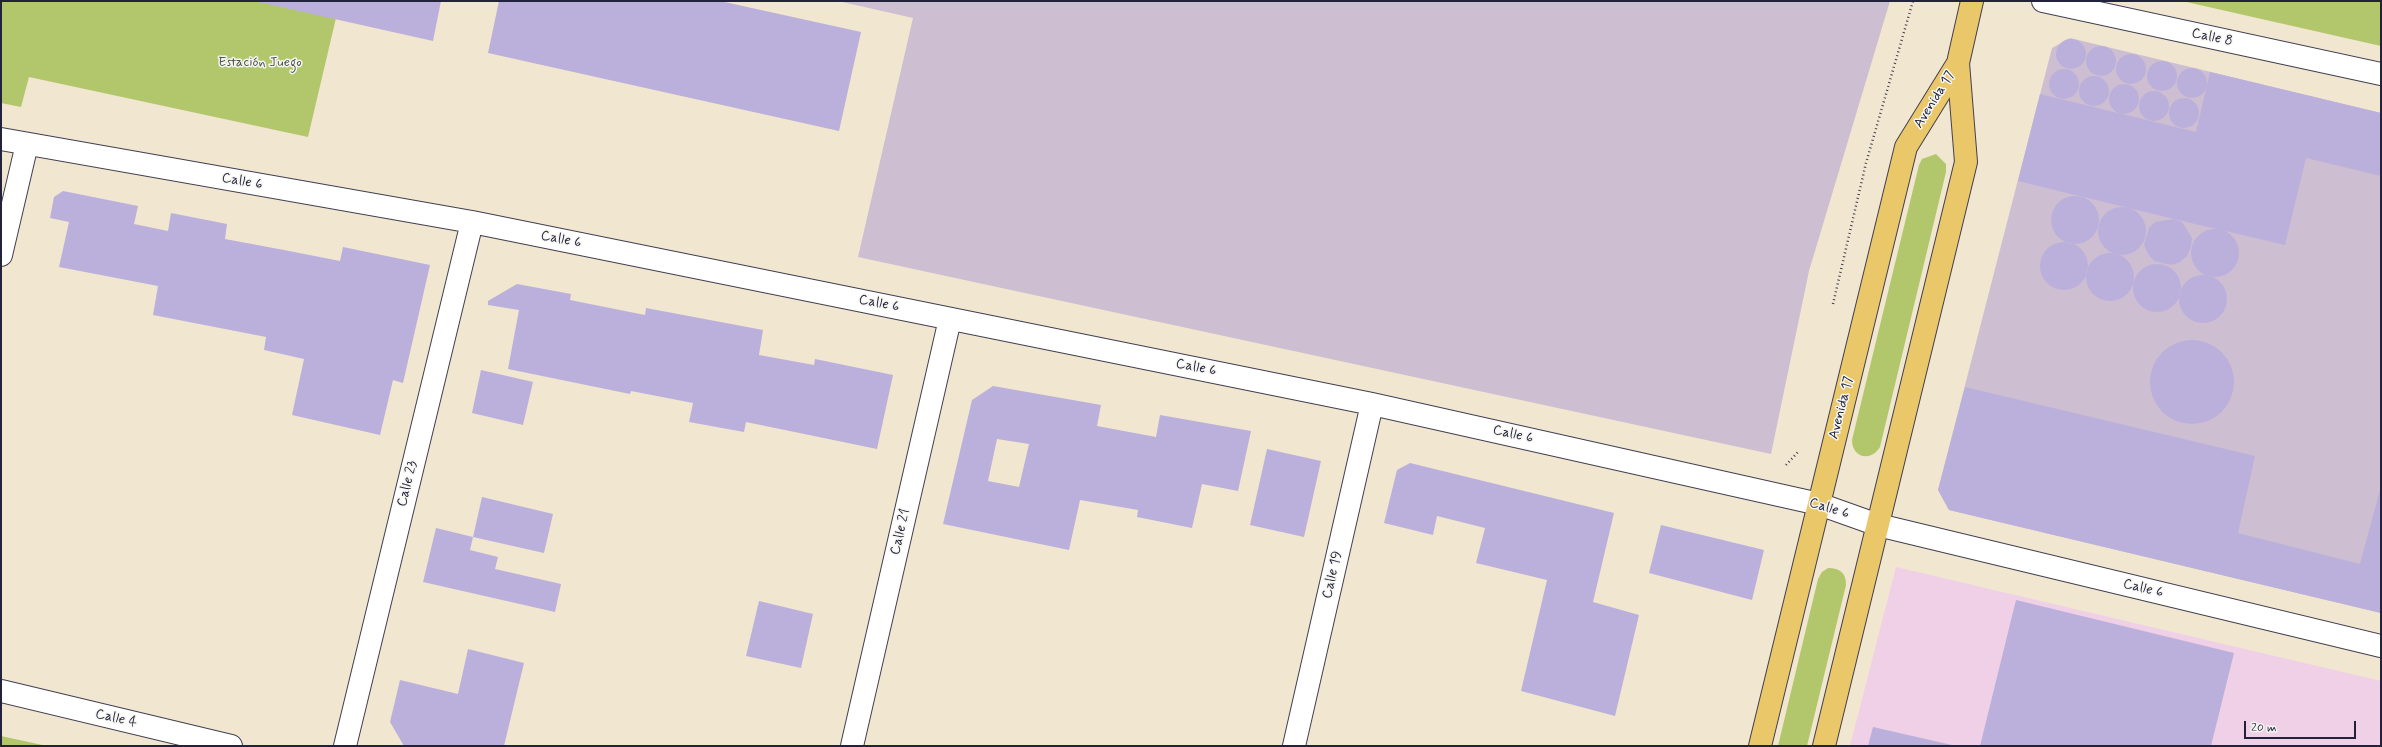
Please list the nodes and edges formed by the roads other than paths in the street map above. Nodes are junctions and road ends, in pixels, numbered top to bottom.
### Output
1 (1972, 1) edge
2 (2043, 1) edge
3 (1958, 63) junction
4 (2381, 74) edge
5 (1, 139) edge
6 (27, 144) junction
7 (472, 222) junction
8 (1, 255) edge
9 (950, 319) junction
10 (1372, 404) junction
11 (1819, 504) junction
12 (1878, 525) junction
13 (2381, 646) edge
14 (1, 691) edge
15 (231, 746) edge
16 (345, 746) edge
17 (852, 746) edge
18 (1294, 746) edge
19 (1760, 746) edge
20 (1824, 746) edge

1 - 3 main road
2 - 4 street, Calle 8
3 - 11 main road, Avenida 17
3 - 12 main road, Avenida 17
5 - 6 street, Calle 6
6 - 7 street, Calle 6
6 - 8 street
7 - 9 street, Calle 6
7 - 16 street, Calle 23
9 - 10 street, Calle 6
9 - 17 street, Calle 21
10 - 11 street, Calle 6
10 - 18 street, Calle 19
11 - 12 street, Calle 6
11 - 19 main road, Avenida 17
12 - 13 street, Calle 6
12 - 20 main road, Avenida 17
14 - 15 street, Calle 4

